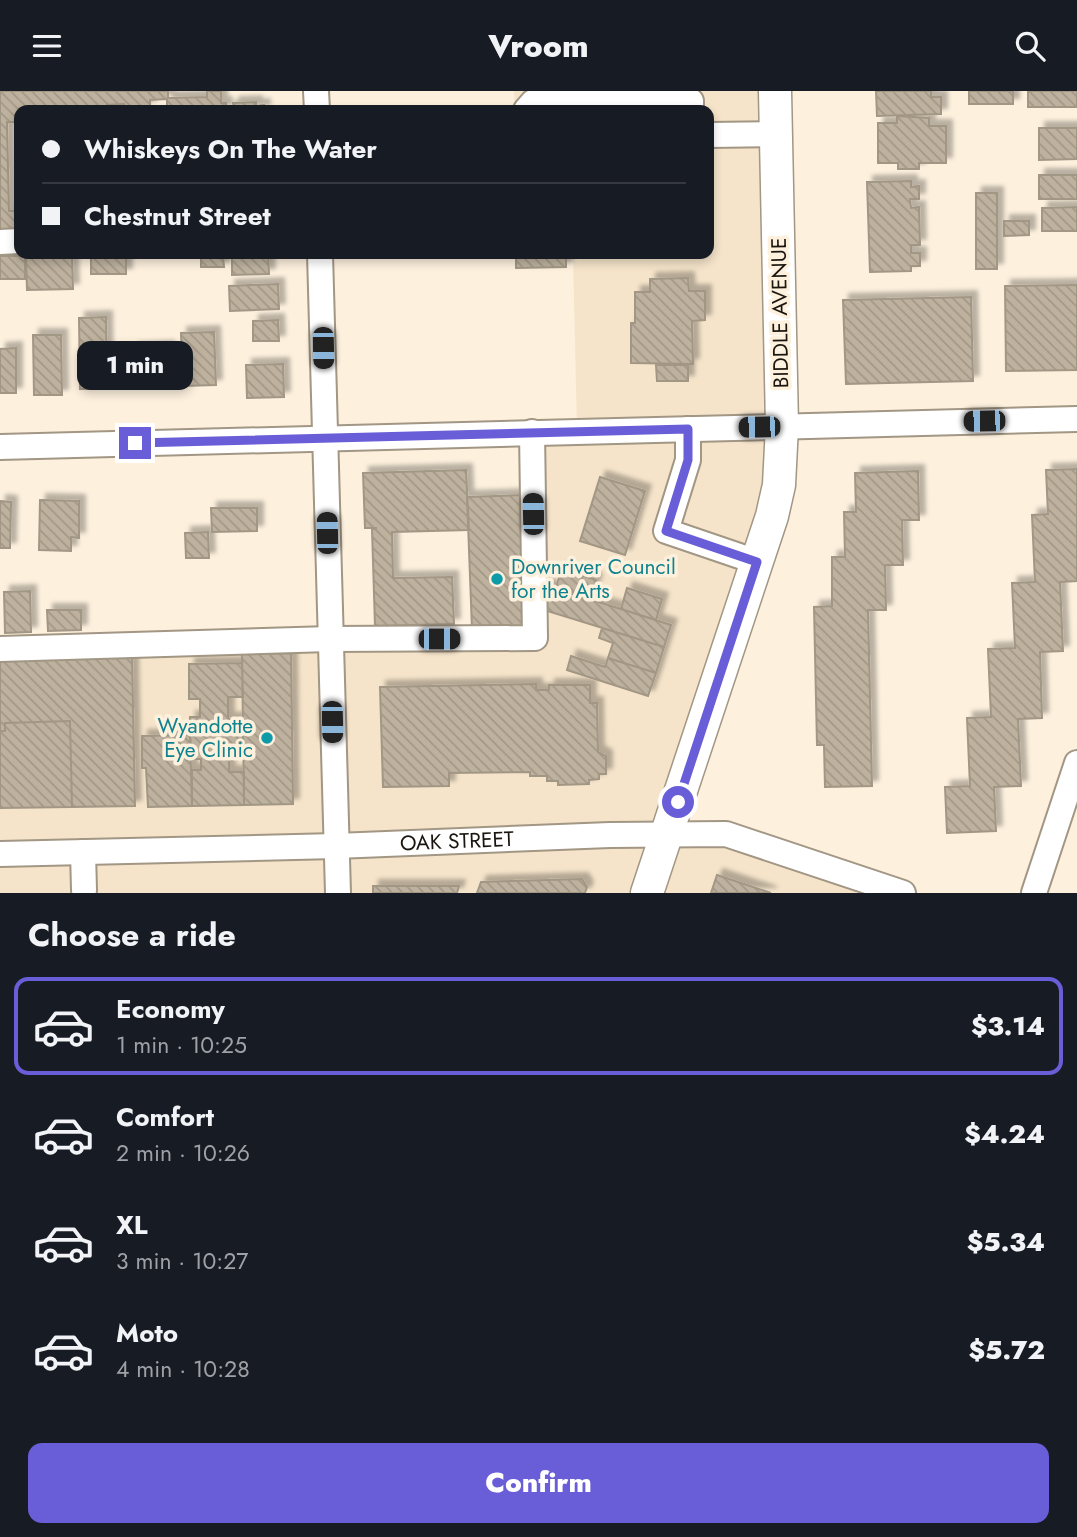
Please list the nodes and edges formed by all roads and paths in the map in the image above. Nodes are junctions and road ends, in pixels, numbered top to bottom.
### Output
1 (775, 91) edge
2 (569, 96) edge
3 (534, 105) edge
4 (691, 105) edge
5 (776, 134) junction
6 (714, 135) edge
7 (320, 259) edge
8 (1077, 419) edge
9 (782, 426) junction
10 (688, 429) junction
11 (532, 432) junction
12 (325, 439) junction
13 (0, 447) edge
14 (757, 562) junction
15 (330, 639) junction
16 (0, 649) edge
17 (1077, 763) edge
18 (666, 834) junction
19 (336, 846) junction
20 (83, 852) junction
21 (0, 854) edge
22 (862, 887) edge
23 (84, 890) dead end
24 (338, 893) edge
25 (647, 893) edge
26 (903, 893) edge
27 (1034, 893) edge

1 - 5 main road, BIDDLE AVENUE
2 - 3 street
2 - 4 street
5 - 6 street
5 - 9 main road, BIDDLE AVENUE
7 - 12 street
8 - 9 street
9 - 10 street
9 - 14 main road, BIDDLE AVENUE
10 - 11 street
10 - 14 street
11 - 12 street
11 - 15 street
12 - 13 street
12 - 15 street
14 - 18 main road, BIDDLE AVENUE
15 - 16 street
15 - 19 street
17 - 27 street
18 - 19 street, OAK STREET
18 - 22 street, OAK STREET
18 - 25 main road, BIDDLE AVENUE
19 - 20 street, OAK STREET
19 - 24 street
20 - 21 street, OAK STREET
20 - 23 street
22 - 26 street, OAK STREET

